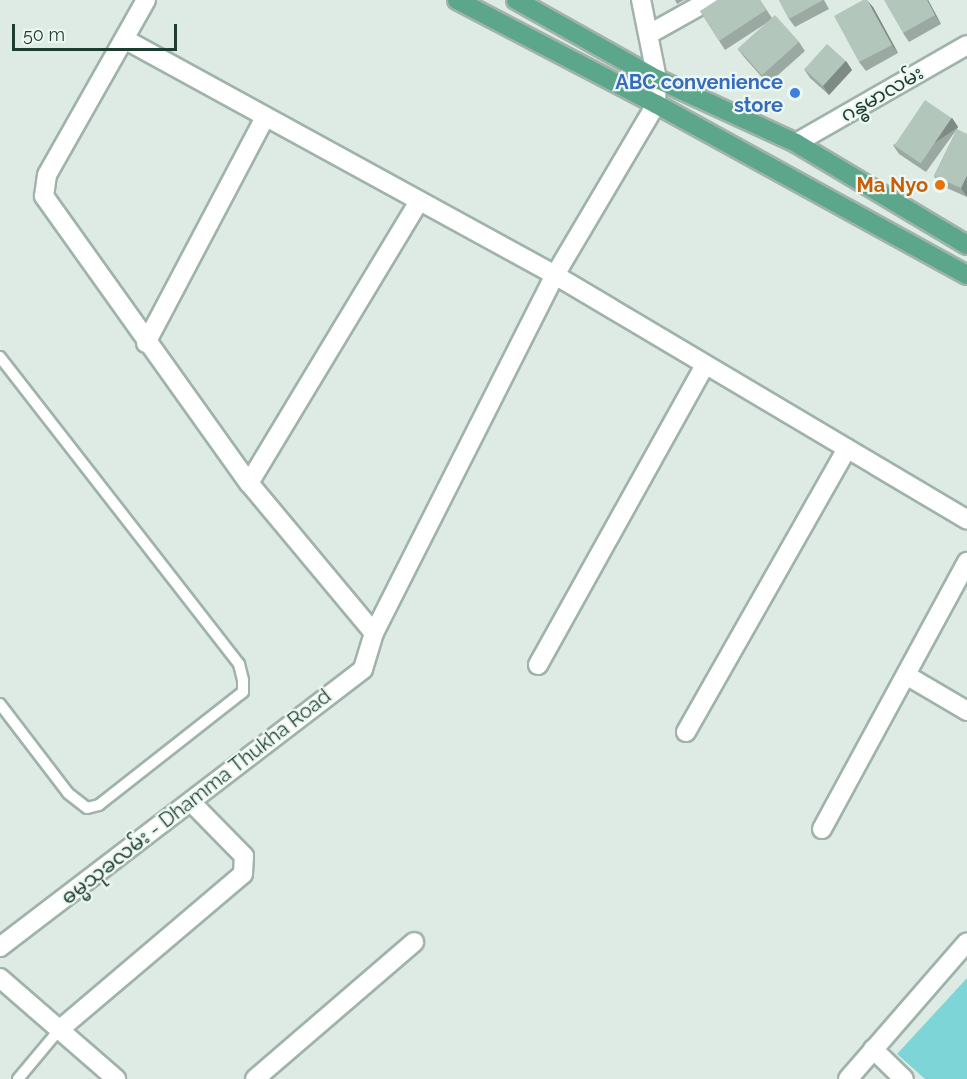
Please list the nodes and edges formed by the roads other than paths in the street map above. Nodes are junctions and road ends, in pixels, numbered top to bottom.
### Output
1 (146, 0) edge
2 (457, 0) edge
3 (516, 0) edge
4 (641, 0) edge
5 (710, 0) edge
6 (651, 33) junction
7 (126, 40) junction
8 (967, 45) edge
9 (657, 79) junction
10 (656, 104) junction
11 (265, 117) junction
12 (796, 143) junction
13 (419, 201) junction
14 (966, 244) edge
15 (555, 275) junction
16 (967, 275) edge
17 (146, 343) junction
18 (0, 357) edge
19 (705, 365) junction
20 (847, 449) junction
21 (249, 483) junction
22 (967, 520) edge
23 (967, 562) edge
24 (374, 633) junction
25 (538, 665) dead end
26 (906, 675) junction
27 (0, 704) edge
28 (967, 711) edge
29 (686, 732) dead end
30 (191, 802) junction
31 (822, 829) dead end
32 (414, 942) dead end
33 (967, 942) edge
34 (0, 947) edge
35 (0, 978) edge
36 (59, 1030) junction
37 (873, 1049) junction
38 (18, 1079) edge
39 (116, 1079) edge
40 (255, 1079) edge
41 (848, 1079) edge
42 (904, 1079) edge

1 - 7 street
2 - 10 main road
3 - 9 main road
4 - 6 street
5 - 6 street
6 - 9 street
7 - 11 street
7 - 17 street
8 - 12 street, ဂန္ဓမာလမ်း
9 - 10 street
9 - 12 main road
10 - 15 street, ဓမ္မသုခလမ်း - Dhamma Thukha Road
10 - 16 main road
11 - 13 street
11 - 17 street
12 - 14 main road
13 - 15 street
13 - 21 street
15 - 19 street
15 - 24 street, ဓမ္မသုခလမ်း - Dhamma Thukha Road
17 - 21 street
18 - 27 lane
19 - 20 street
19 - 25 street
20 - 22 street
20 - 29 street
21 - 24 street
23 - 26 street
24 - 30 street, ဓမ္မသုခလမ်း - Dhamma Thukha Road
26 - 28 street
26 - 31 street
30 - 34 street, ဓမ္မသုခလမ်း - Dhamma Thukha Road
30 - 36 street
32 - 40 street
33 - 37 street
35 - 36 street
36 - 38 lane
36 - 39 street
37 - 41 street
37 - 42 street

